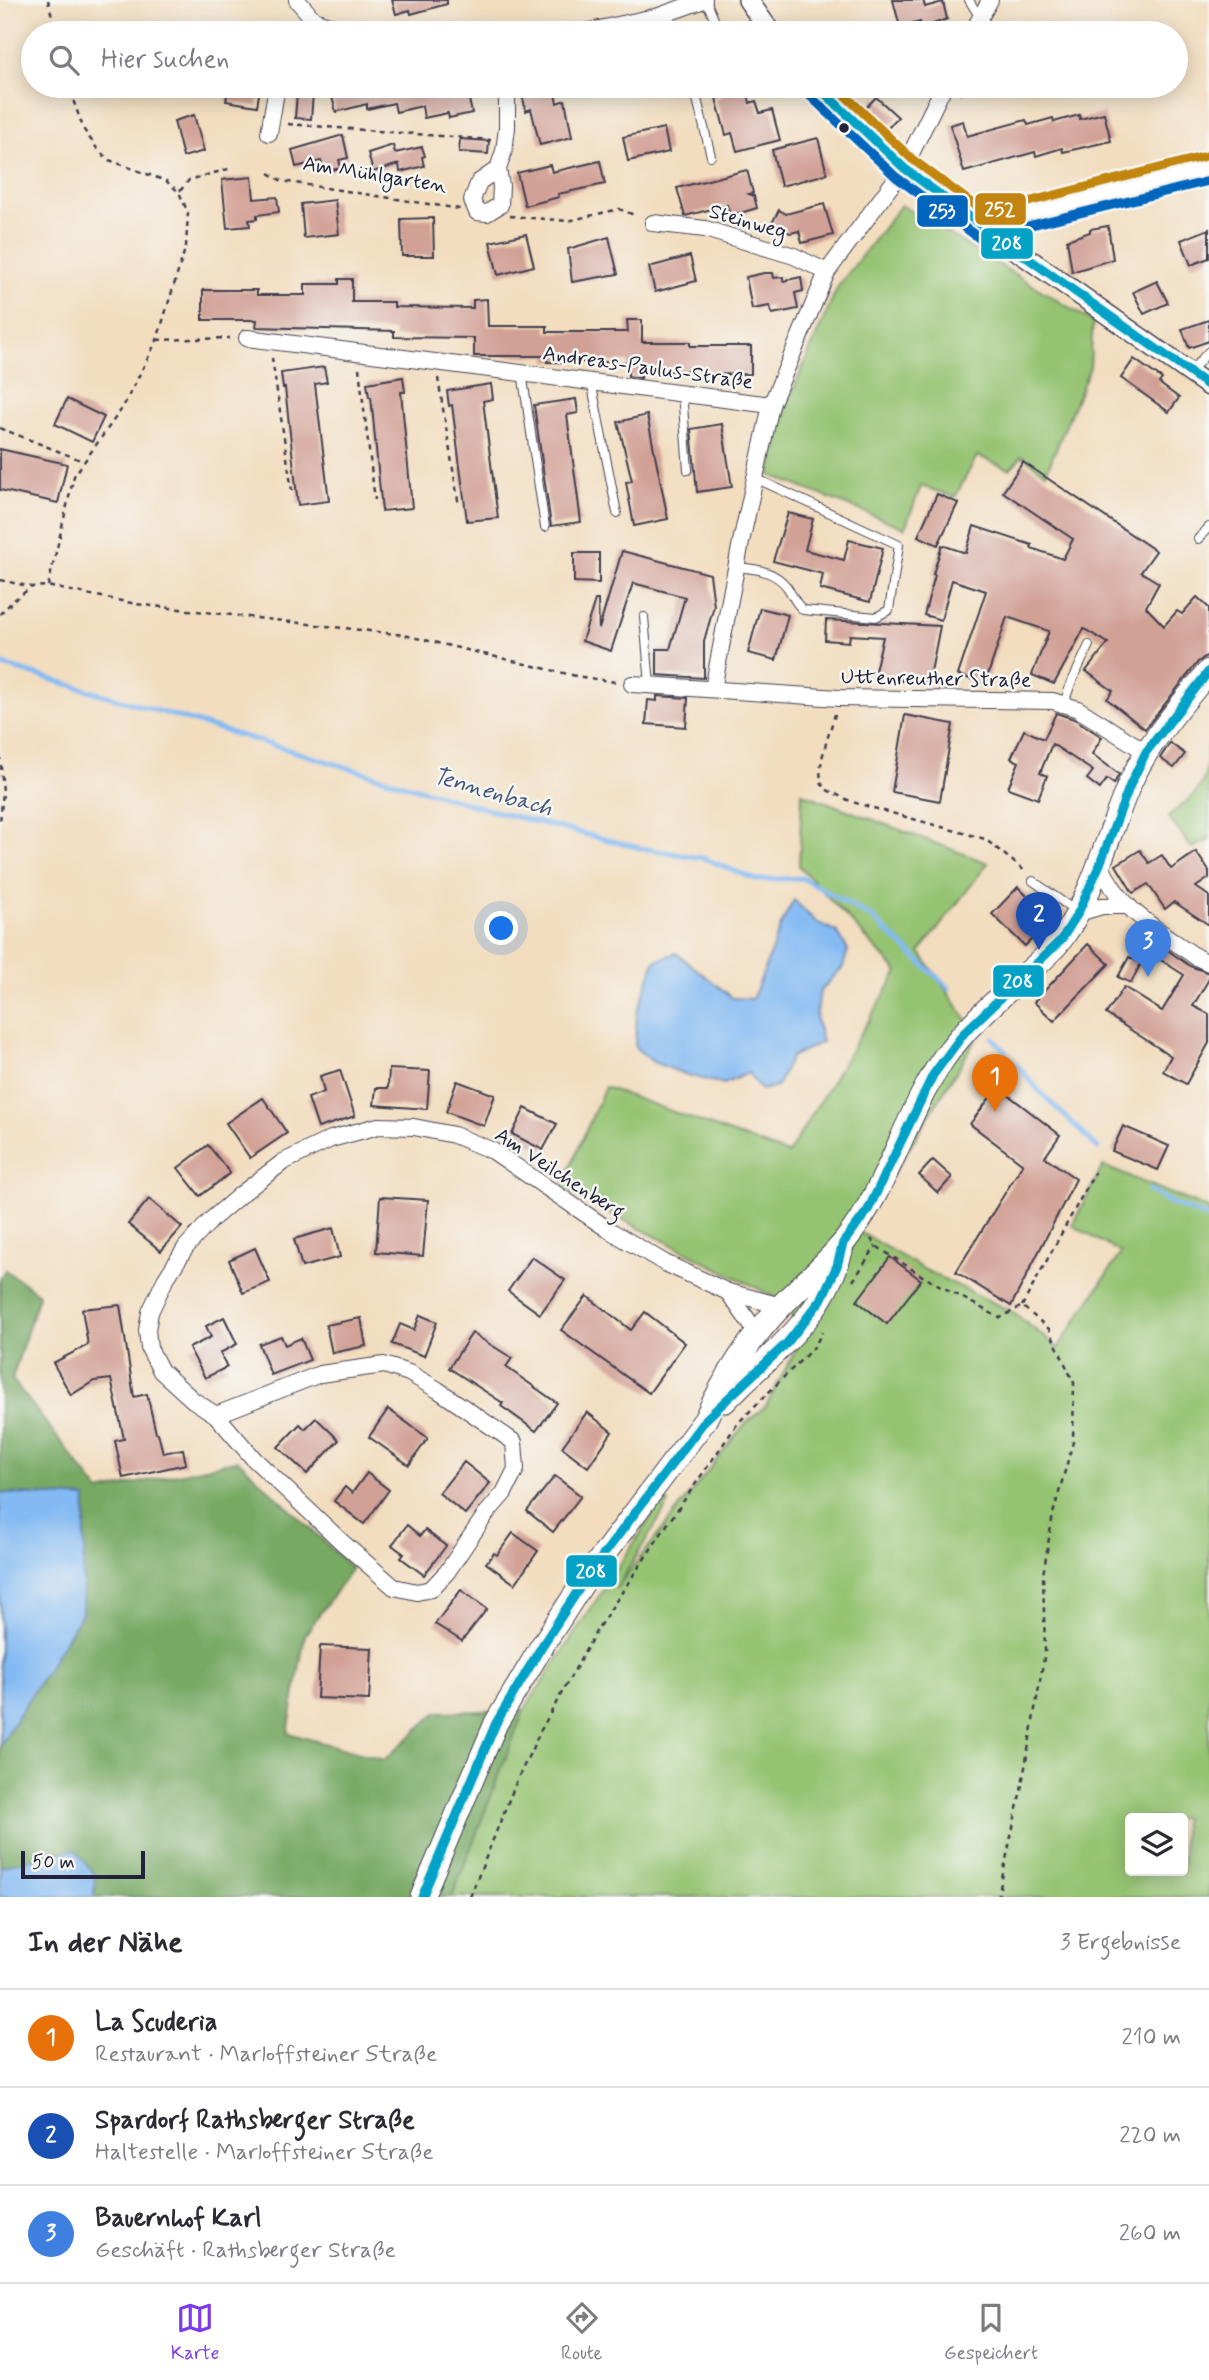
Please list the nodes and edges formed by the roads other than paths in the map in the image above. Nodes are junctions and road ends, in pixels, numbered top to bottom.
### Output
1 (297, 0) edge
2 (705, 0) edge
3 (748, 0) edge
4 (969, 0) edge
5 (989, 0) edge
6 (659, 16) junction
7 (980, 18) junction
8 (308, 21) edge
9 (636, 21) edge
10 (661, 21) edge
11 (715, 21) edge
12 (763, 21) edge
13 (978, 21) edge
14 (275, 98) edge
15 (507, 98) edge
16 (696, 98) edge
17 (830, 98) edge
18 (939, 98) edge
19 (270, 128) road end
20 (711, 156) dead end
21 (904, 168) junction
22 (1209, 168) edge
23 (498, 169) junction
24 (653, 223) road end
25 (982, 226) junction
26 (827, 272) junction
27 (247, 338) road end
28 (1209, 351) edge
29 (522, 372) junction
30 (1190, 372) junction
31 (591, 381) junction
32 (1209, 386) edge
33 (682, 393) junction
34 (771, 405) junction
35 (688, 470) dead end
36 (755, 478) junction
37 (617, 513) dead end
38 (545, 527) dead end
39 (1209, 527) edge
40 (1198, 539) dead end
41 (736, 567) junction
42 (644, 617) dead end
43 (1089, 645) dead end
44 (1209, 671) edge
45 (632, 684) road end
46 (650, 685) junction
47 (713, 689) junction
48 (1065, 705) junction
49 (1146, 752) junction
50 (1100, 864) junction
51 (1033, 881) road end
52 (1125, 905) junction
53 (1078, 913) junction
54 (1209, 963) edge
55 (843, 1243) junction
56 (728, 1292) junction
57 (781, 1306) junction
58 (757, 1333) junction
59 (790, 1340) junction
60 (216, 1415) junction
61 (705, 1419) junction
62 (422, 1897) edge

1 - 8 street
2 - 6 street
2 - 11 lane
3 - 12 street
4 - 7 lane
5 - 7 street
6 - 9 street
6 - 10 lane
7 - 13 street
14 - 19 street
15 - 23 street, Am Mühlgarten
16 - 20 lane
17 - 21 street
18 - 21 street, Andreas-Paulus-Straße
21 - 25 street
21 - 26 street, Andreas-Paulus-Straße
22 - 25 street
23 - 23 street, Am Mühlgarten
24 - 26 street, Steinweg
25 - 30 street
26 - 34 street, Andreas-Paulus-Straße
27 - 29 street, Andreas-Paulus-Straße
28 - 30 lane
29 - 31 street, Andreas-Paulus-Straße
29 - 38 lane
30 - 32 street
31 - 33 street, Andreas-Paulus-Straße
31 - 37 lane
33 - 34 street, Andreas-Paulus-Straße
33 - 35 lane
34 - 36 street
36 - 41 street
36 - 41 lane
39 - 40 lane
41 - 47 street
42 - 46 lane
43 - 48 lane
44 - 49 main road
45 - 46 street, Uttenreuther Straße
46 - 47 street, Uttenreuther Straße
47 - 48 street, Uttenreuther Straße
48 - 49 street, Uttenreuther Straße
49 - 50 main road
50 - 52 street
50 - 53 main road
51 - 53 lane
52 - 53 street
52 - 54 street
53 - 55 main road
55 - 57 main road
55 - 59 main road
56 - 57 street, Am Veilchenberg
56 - 58 street
56 - 60 street, Am Veilchenberg
57 - 58 main road
57 - 59 main road
58 - 59 main road
58 - 61 main road
59 - 61 main road
60 - 60 street, Am Veilchenberg
61 - 62 main road

